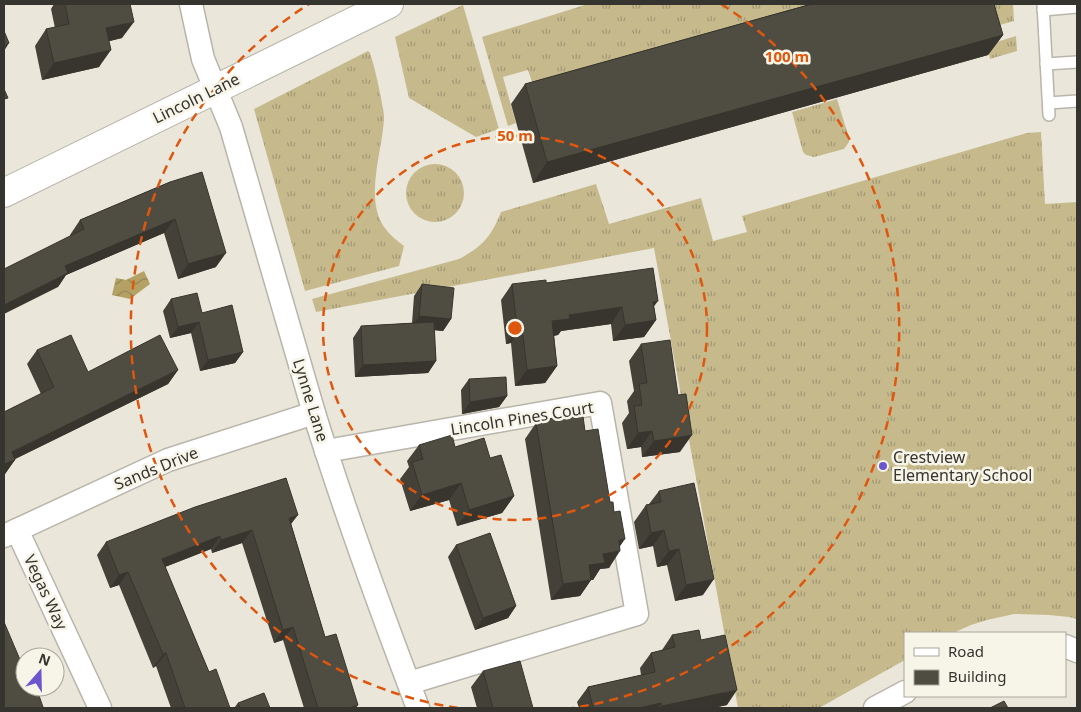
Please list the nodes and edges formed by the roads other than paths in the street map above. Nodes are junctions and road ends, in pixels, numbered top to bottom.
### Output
1 (191, 4) edge
2 (389, 4) edge
3 (1043, 7) edge
4 (1077, 7) edge
5 (1077, 62) edge
6 (1046, 64) junction
7 (215, 88) junction
8 (1077, 101) edge
9 (1049, 103) junction
10 (1049, 115) dead end
11 (4, 193) edge
12 (314, 413) junction
13 (326, 452) junction
14 (10, 533) edge
15 (408, 683) junction
16 (904, 693) edge
17 (100, 708) edge
18 (418, 708) edge
19 (875, 708) edge

1 - 7 street, Lynne Lane
2 - 7 street, Lincoln Lane
3 - 4 lane
3 - 6 lane
5 - 6 lane
6 - 9 lane
7 - 11 street, Lincoln Lane
7 - 12 street, Lynne Lane
8 - 9 lane
9 - 10 lane
12 - 13 street, Lynne Lane
12 - 14 street, Sands Drive
13 - 15 street, Lynne Lane
13 - 15 street, Lincoln Pines Court
14 - 17 street, Vegas Way
15 - 18 street, Lynne Lane
16 - 19 street

